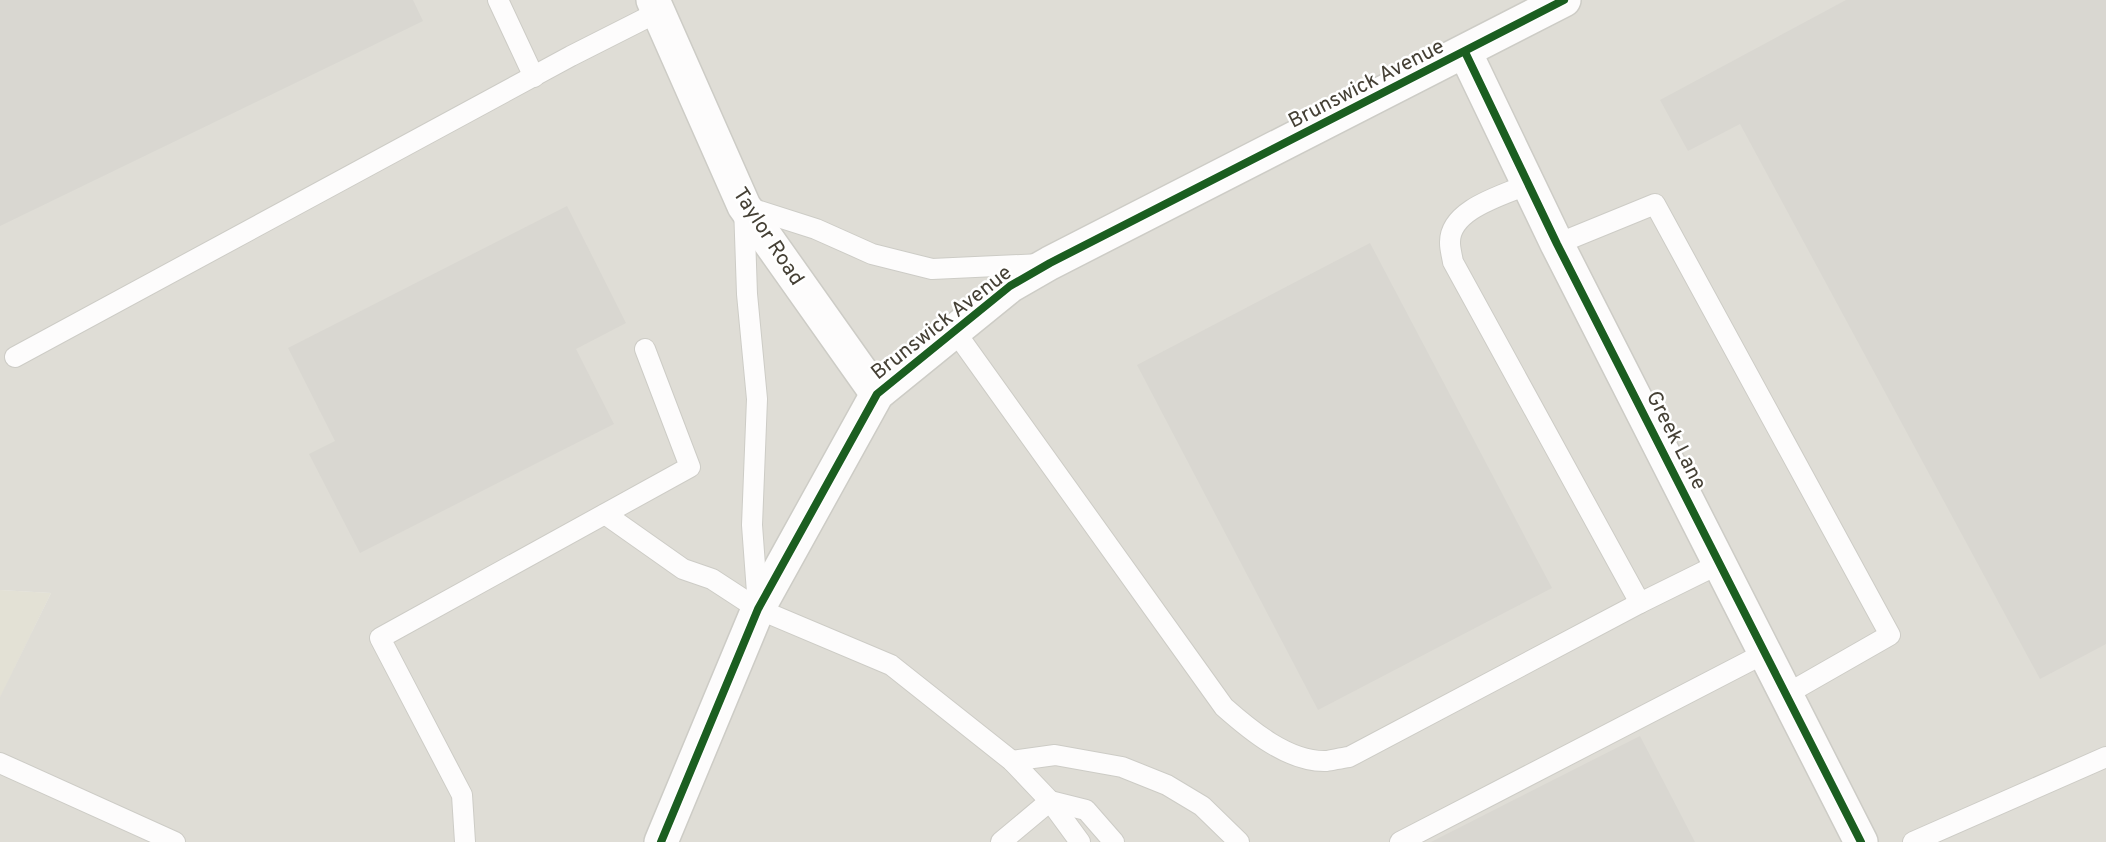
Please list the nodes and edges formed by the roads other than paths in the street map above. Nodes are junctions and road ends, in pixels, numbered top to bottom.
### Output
1 (498, 0) edge
2 (1564, 0) edge
3 (656, 6) edge
4 (1466, 52) junction
5 (534, 77) junction
6 (1529, 184) junction
7 (744, 206) junction
8 (1557, 244) junction
9 (1050, 263) junction
10 (954, 330) junction
11 (645, 349) dead end
12 (15, 357) dead end
13 (877, 394) junction
14 (605, 514) junction
15 (1719, 564) junction
16 (1640, 603) junction
17 (758, 609) junction
18 (1765, 653) junction
19 (1785, 695) junction
20 (2106, 757) edge
21 (1012, 761) junction
22 (0, 763) edge
23 (1050, 801) junction
24 (175, 842) edge
25 (465, 842) edge
26 (661, 842) edge
27 (1001, 842) edge
28 (1080, 842) edge
29 (1114, 842) edge
30 (1239, 842) edge
31 (1400, 842) edge
32 (1860, 842) edge
33 (1913, 842) edge

1 - 5 lane
2 - 4 street, Brunswick Avenue
3 - 5 lane
3 - 7 street, Taylor Road
4 - 6 street, Greek Lane
4 - 9 street, Brunswick Avenue
5 - 12 lane
6 - 8 street, Greek Lane
6 - 16 lane
7 - 9 lane
7 - 13 street, Taylor Road
7 - 17 lane
8 - 15 street, Greek Lane
8 - 19 lane
9 - 10 street, Brunswick Avenue
10 - 13 street, Brunswick Avenue
10 - 16 lane
11 - 14 lane
13 - 17 street, Brunswick Avenue
14 - 17 lane
14 - 25 lane
15 - 16 lane
15 - 18 street, Greek Lane
17 - 21 lane
17 - 26 street, Brunswick Avenue
18 - 19 street, Greek Lane
18 - 31 lane
19 - 32 street, Greek Lane
20 - 33 lane
21 - 23 lane
21 - 30 lane
22 - 24 lane
23 - 27 lane
23 - 28 lane
23 - 29 lane

